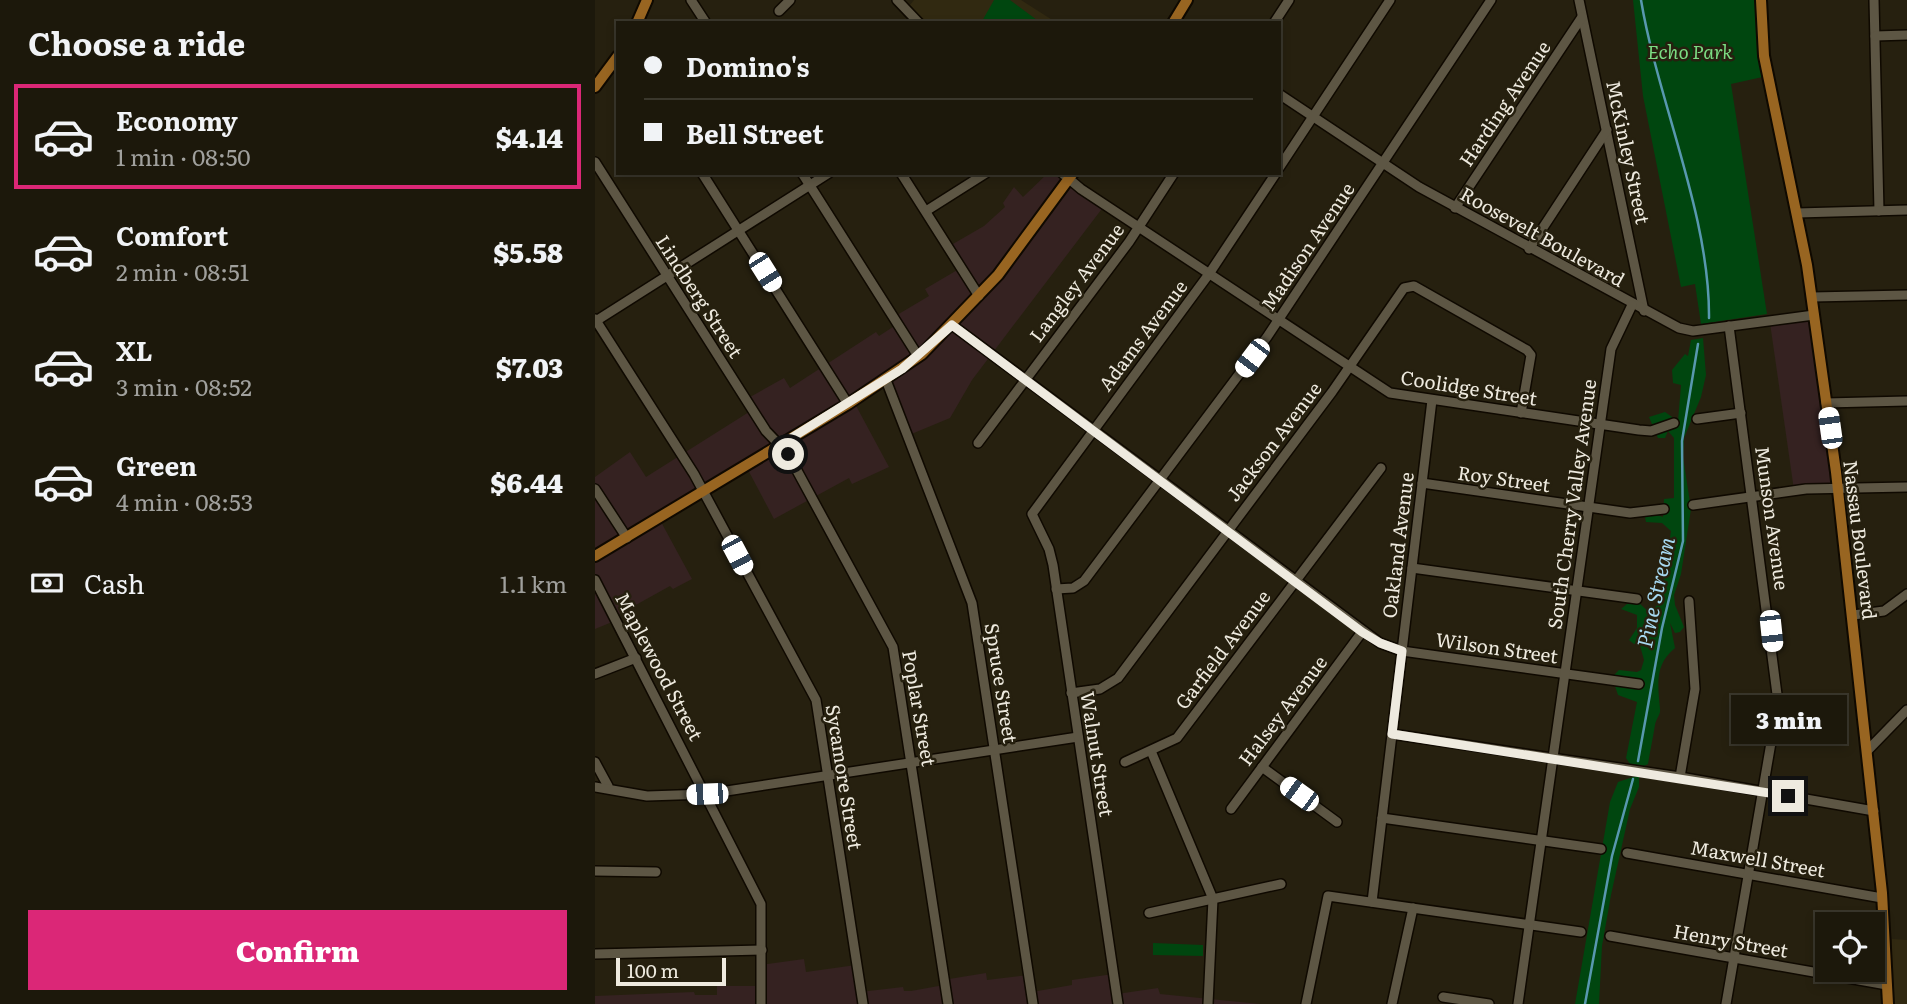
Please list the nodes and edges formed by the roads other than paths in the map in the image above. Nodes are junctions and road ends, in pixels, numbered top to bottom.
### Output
1 (647, 0) edge
2 (691, 0) edge
3 (790, 0) edge
4 (897, 0) edge
5 (1187, 0) edge
6 (1289, 0) edge
7 (1390, 0) edge
8 (1491, 0) edge
9 (1579, 0) edge
10 (1761, 0) edge
11 (1874, 0) edge
12 (779, 10) dead end
13 (1582, 17) junction
14 (638, 21) edge
15 (705, 21) edge
16 (914, 21) edge
17 (1174, 21) edge
18 (1275, 21) edge
19 (1875, 36) junction
20 (1907, 36) edge
21 (616, 59) edge
22 (595, 87) edge
23 (1281, 95) edge
24 (1313, 117) junction
25 (1607, 130) junction
26 (595, 162) edge
27 (1383, 163) junction
28 (1281, 165) edge
29 (703, 175) edge
30 (802, 175) edge
31 (826, 175) edge
32 (902, 175) edge
33 (983, 175) edge
34 (1068, 175) edge
35 (1173, 175) edge
36 (1275, 175) edge
37 (809, 186) junction
38 (1455, 208) junction
39 (1907, 210) edge
40 (926, 211) junction
41 (1879, 211) junction
42 (1797, 213) junction
43 (1139, 227) junction
44 (738, 230) junction
45 (1529, 248) junction
46 (1209, 274) junction
47 (667, 276) junction
48 (1907, 295) edge
49 (979, 296) junction
50 (1812, 297) junction
51 (1632, 305) junction
52 (1644, 311) junction
53 (1814, 315) junction
54 (596, 320) edge
55 (1279, 320) junction
56 (952, 325) junction
57 (1730, 326) junction
58 (918, 356) junction
59 (1349, 367) junction
60 (1025, 379) junction
61 (886, 380) junction
62 (1432, 400) junction
63 (1907, 401) edge
64 (1826, 403) junction
65 (848, 404) junction
66 (1521, 412) junction
67 (1741, 413) junction
68 (1697, 419) dead end
69 (1674, 423) dead end
70 (1600, 424) junction
71 (1093, 430) junction
72 (978, 443) dead end
73 (780, 445) junction
74 (1381, 468) dead end
75 (1160, 480) junction
76 (1422, 484) junction
77 (1907, 487) edge
78 (1837, 488) junction
79 (595, 489) edge
80 (704, 493) junction
81 (1753, 497) junction
82 (1693, 505) dead end
83 (1588, 507) junction
84 (1664, 509) dead end
85 (1032, 514) joint
86 (1227, 531) junction
87 (627, 538) junction
88 (595, 556) edge
89 (1412, 568) junction
90 (595, 580) edge
91 (1295, 581) junction
92 (1056, 589) junction
93 (1577, 591) junction
94 (1907, 594) edge
95 (1637, 599) dead end
96 (1689, 601) dead end
97 (1853, 615) junction
98 (1362, 632) junction
99 (1402, 651) junction
100 (636, 658) junction
101 (595, 674) edge
102 (1565, 674) junction
103 (1639, 684) dead end
104 (1071, 693) junction
105 (1907, 710) edge
106 (1392, 734) junction
107 (1078, 737) junction
108 (995, 750) junction
109 (1868, 750) junction
110 (1151, 751) junction
111 (1553, 758) junction
112 (595, 762) edge
113 (911, 762) junction
114 (1125, 762) dead end
115 (1262, 767) junction
116 (828, 775) junction
117 (1680, 777) junction
118 (595, 786) edge
119 (608, 786) junction
120 (1763, 792) junction
121 (707, 794) junction
122 (1231, 809) dead end
123 (1874, 811) junction
124 (1382, 818) junction
125 (1337, 822) dead end
126 (1541, 841) junction
127 (1601, 849) dead end
128 (1627, 853) dead end
129 (595, 871) edge
130 (656, 872) dead end
131 (1749, 875) junction
132 (1281, 884) dead end
133 (1882, 898) junction
134 (1213, 899) junction
135 (1372, 902) junction
136 (1413, 908) junction
137 (1149, 913) dead end
138 (1529, 925) junction
139 (1581, 932) dead end
140 (1610, 936) dead end
141 (762, 950) junction
142 (595, 954) edge
143 (1734, 958) junction
144 (1887, 985) junction
145 (1443, 997) dead end
146 (761, 1004) edge
147 (863, 1004) edge
148 (948, 1004) edge
149 (1033, 1004) edge
150 (1118, 1004) edge
151 (1207, 1004) edge
152 (1306, 1004) edge
153 (1392, 1004) edge
154 (1489, 1004) edge
155 (1518, 1004) edge
156 (1726, 1004) edge
157 (1888, 1004) edge

1 - 14 main road
2 - 15 street
3 - 12 street
4 - 16 street
5 - 17 main road
6 - 18 street
7 - 24 street
8 - 27 street, Madison Avenue
9 - 13 street, McKinley Street
10 - 42 main road, Nassau Boulevard
11 - 19 street
13 - 25 street, McKinley Street
13 - 38 street, Harding Avenue
19 - 20 street
19 - 41 street
21 - 22 main road
23 - 24 street, Roosevelt Boulevard
24 - 27 street, Roosevelt Boulevard
24 - 28 street
25 - 45 street
25 - 52 street, McKinley Street
26 - 47 street, Lindberg Street
27 - 38 street, Roosevelt Boulevard
27 - 55 street, Madison Avenue
29 - 44 street
30 - 37 street
31 - 37 street
32 - 40 street
33 - 40 street
34 - 43 street, Coolidge Street
34 - 49 main road
35 - 43 street, Langley Avenue
36 - 46 street, Adams Avenue
37 - 44 street
37 - 58 street
38 - 45 street, Roosevelt Boulevard
39 - 41 street
40 - 49 street
41 - 42 street
42 - 50 main road, Nassau Boulevard
43 - 46 street, Coolidge Street
43 - 60 street, Langley Avenue
44 - 47 street
44 - 65 street
45 - 51 street, Roosevelt Boulevard
46 - 55 street, Coolidge Street
46 - 71 street, Adams Avenue
47 - 54 street
47 - 73 street, Lindberg Street
48 - 50 street
49 - 56 main road
50 - 53 main road, Nassau Boulevard
51 - 52 street, Roosevelt Boulevard
51 - 70 street, South Cherry Valley Avenue
52 - 57 street, Roosevelt Boulevard
53 - 57 street, Roosevelt Boulevard
53 - 64 main road, Nassau Boulevard
54 - 80 street, Sycamore Street
55 - 59 street, Coolidge Street
55 - 75 street, Madison Avenue
56 - 58 main road
56 - 60 street, Wilson Street
57 - 67 street, Munson Avenue
58 - 61 main road
59 - 62 street, Coolidge Street
59 - 66 street, Jackson Avenue
59 - 86 street, Jackson Avenue
60 - 71 street, Wilson Street
60 - 72 street, Langley Avenue
61 - 65 main road
61 - 108 street, Spruce Street
62 - 66 street, Coolidge Street
62 - 76 street, Oakland Avenue
63 - 64 street
64 - 78 main road, Nassau Boulevard
65 - 73 main road
66 - 70 street, Coolidge Street
67 - 68 street
67 - 81 street, Munson Avenue
69 - 70 street, Coolidge Street
70 - 83 street, South Cherry Valley Avenue
71 - 75 street, Wilson Street
71 - 85 street, Adams Avenue
73 - 80 main road
73 - 113 street, Poplar Street
74 - 91 street, Garfield Avenue
75 - 86 street, Wilson Street
75 - 92 street, Madison Avenue
76 - 83 street, Roy Street
76 - 89 street, Oakland Avenue
77 - 78 street
78 - 81 street
78 - 97 main road, Nassau Boulevard
79 - 87 street
80 - 87 main road
80 - 116 street, Sycamore Street
81 - 82 street
81 - 120 street, Munson Avenue
83 - 84 street, Roy Street
83 - 93 street, South Cherry Valley Avenue
85 - 92 street, Walnut Street
86 - 91 street, Wilson Street
86 - 104 street, Jackson Avenue
87 - 88 main road
89 - 93 street
89 - 99 street, Oakland Avenue
90 - 100 street, Maplewood Street
91 - 98 street, Wilson Street
91 - 110 street, Garfield Avenue
92 - 104 street, Walnut Street
93 - 95 street
93 - 102 street, South Cherry Valley Avenue
94 - 97 street
96 - 117 street
97 - 109 main road, Nassau Boulevard
98 - 99 street, Wilson Street
98 - 115 street, Halsey Avenue
99 - 102 street, Wilson Street
99 - 106 street, Oakland Avenue
100 - 101 street
100 - 121 street, Maplewood Street
102 - 103 street, Wilson Street
102 - 111 street, South Cherry Valley Avenue
104 - 107 street, Walnut Street
105 - 109 street
106 - 111 street
106 - 124 street, Oakland Avenue
107 - 108 street
107 - 150 street, Walnut Street
108 - 113 street
108 - 149 street, Spruce Street
109 - 123 main road, Nassau Boulevard
110 - 114 street, Garfield Avenue
110 - 134 street
111 - 117 street
111 - 126 street, South Cherry Valley Avenue
112 - 119 street
113 - 116 street
113 - 148 street, Poplar Street
115 - 122 street, Halsey Avenue
115 - 125 street
116 - 121 street
116 - 147 street, Sycamore Street
117 - 120 street
118 - 119 street
119 - 121 street
120 - 123 street
120 - 131 street, Munson Avenue
121 - 141 street, Maplewood Street
123 - 133 main road, Nassau Boulevard
124 - 126 street
124 - 135 street, Oakland Avenue
126 - 127 street
126 - 138 street, South Cherry Valley Avenue
128 - 131 street, Maxwell Street
129 - 130 street
131 - 133 street, Maxwell Street
131 - 143 street, Munson Avenue
132 - 134 street
133 - 144 main road, Nassau Boulevard
134 - 137 street
134 - 151 street
135 - 136 street
135 - 152 street
136 - 138 street
136 - 153 street
138 - 139 street
138 - 155 street, South Cherry Valley Avenue
140 - 143 street, Henry Street
141 - 142 street
141 - 146 street, Maplewood Street
143 - 144 street, Henry Street
143 - 156 street, Munson Avenue
144 - 157 main road, Nassau Boulevard
145 - 154 street

